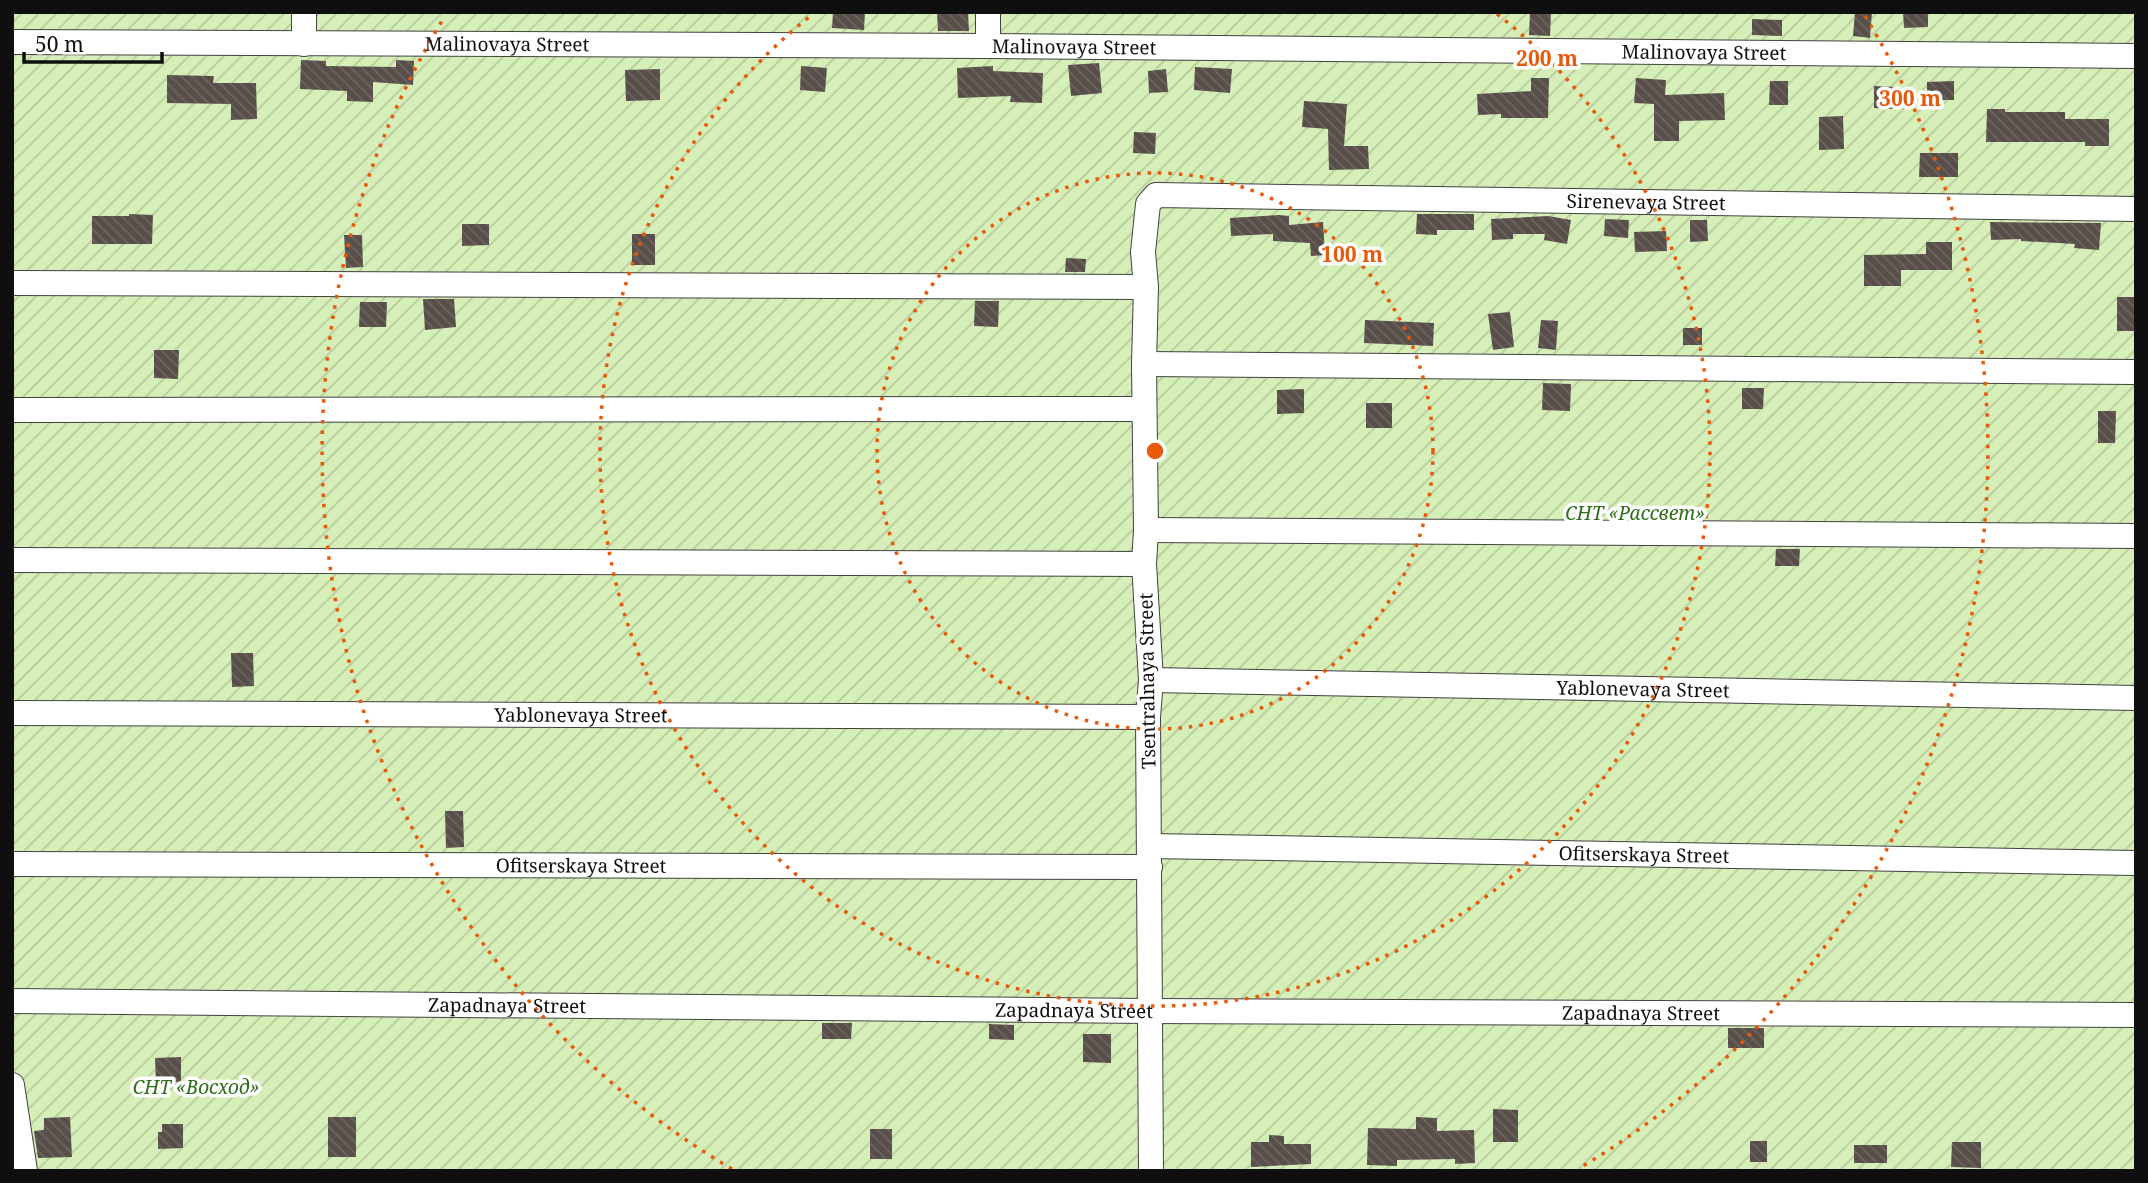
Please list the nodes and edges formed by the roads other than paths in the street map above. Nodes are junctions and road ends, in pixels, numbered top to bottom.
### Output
1 (304, 12) edge
2 (988, 12) edge
3 (12, 42) edge
4 (304, 44) junction
5 (988, 46) junction
6 (2136, 56) edge
7 (1156, 195) joint
8 (2136, 209) edge
9 (12, 283) edge
10 (1146, 287) junction
11 (1144, 364) junction
12 (2136, 372) edge
13 (1144, 409) junction
14 (12, 410) edge
15 (1146, 530) junction
16 (2136, 536) edge
17 (12, 560) edge
18 (1144, 564) junction
19 (1150, 680) junction
20 (2136, 698) edge
21 (12, 713) edge
22 (1148, 717) junction
23 (1150, 857) junction
24 (2136, 863) edge
25 (12, 864) edge
26 (12, 1001) edge
27 (1149, 1011) junction
28 (2136, 1015) edge
29 (12, 1085) edge
30 (26, 1171) edge
31 (1151, 1171) edge

1 - 4 street
2 - 5 street
3 - 4 street, Malinovaya Street
4 - 5 street, Malinovaya Street
5 - 6 street, Malinovaya Street
7 - 8 street, Sirenevaya Street
7 - 10 street, Tsentralnaya Street
9 - 10 street
10 - 11 street, Tsentralnaya Street
11 - 12 street
11 - 13 street, Tsentralnaya Street
13 - 14 street
13 - 15 street, Tsentralnaya Street
15 - 16 street
15 - 18 street, Tsentralnaya Street
17 - 18 street
18 - 19 street, Tsentralnaya Street
19 - 20 street, Yablonevaya Street
19 - 22 street, Tsentralnaya Street
21 - 22 street, Yablonevaya Street
22 - 23 street, Tsentralnaya Street
23 - 24 street, Ofitserskaya Street
23 - 25 street, Ofitserskaya Street
23 - 27 street, Tsentralnaya Street
26 - 27 street, Zapadnaya Street
27 - 28 street, Zapadnaya Street
27 - 31 street, Tsentralnaya Street
29 - 30 street

